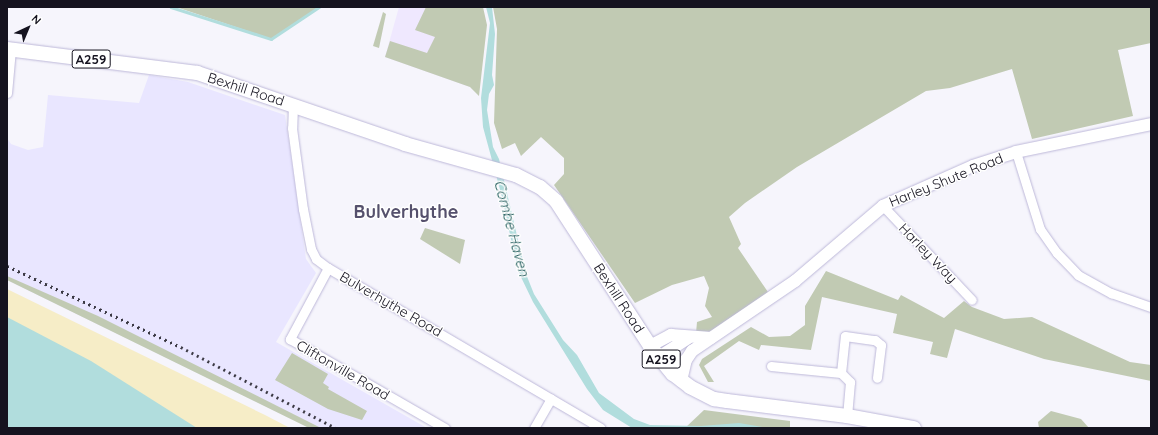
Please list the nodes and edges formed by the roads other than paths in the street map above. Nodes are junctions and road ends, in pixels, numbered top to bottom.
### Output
1 (9, 49) edge
2 (7, 93) edge
3 (293, 105) junction
4 (1151, 124) edge
5 (1016, 152) junction
6 (883, 206) junction
7 (328, 268) junction
8 (972, 300) dead end
9 (1151, 307) edge
10 (688, 338) junction
11 (711, 338) junction
12 (650, 346) junction
13 (659, 358) junction
14 (771, 366) dead end
15 (841, 373) junction
16 (877, 378) dead end
17 (681, 381) junction
18 (551, 398) junction
19 (847, 416) junction
20 (445, 428) edge
21 (534, 428) edge
22 (602, 428) edge
23 (914, 428) edge

1 - 2 street
1 - 3 highway, Bexhill Road / A259
3 - 7 street, Bulverhythe Road
3 - 12 highway, Bexhill Road / A259
4 - 5 main road, Harley Shute Road
5 - 6 main road, Harley Shute Road
5 - 9 street
6 - 8 street, Harley Way
6 - 11 main road, Harley Shute Road
7 - 18 street, Bulverhythe Road
7 - 20 street, Cliftonville Road
10 - 11 main road
10 - 12 main road
10 - 13 main road
11 - 17 main road, Harley Shute Road
12 - 13 highway, Bexhill Road / A259
13 - 17 highway, Bexhill Road / A259
14 - 15 street
15 - 16 street
15 - 19 street
17 - 19 highway, Bexhill Road / A259
18 - 21 street
18 - 22 street, Bulverhythe Road
19 - 23 highway, Bexhill Road / A259

